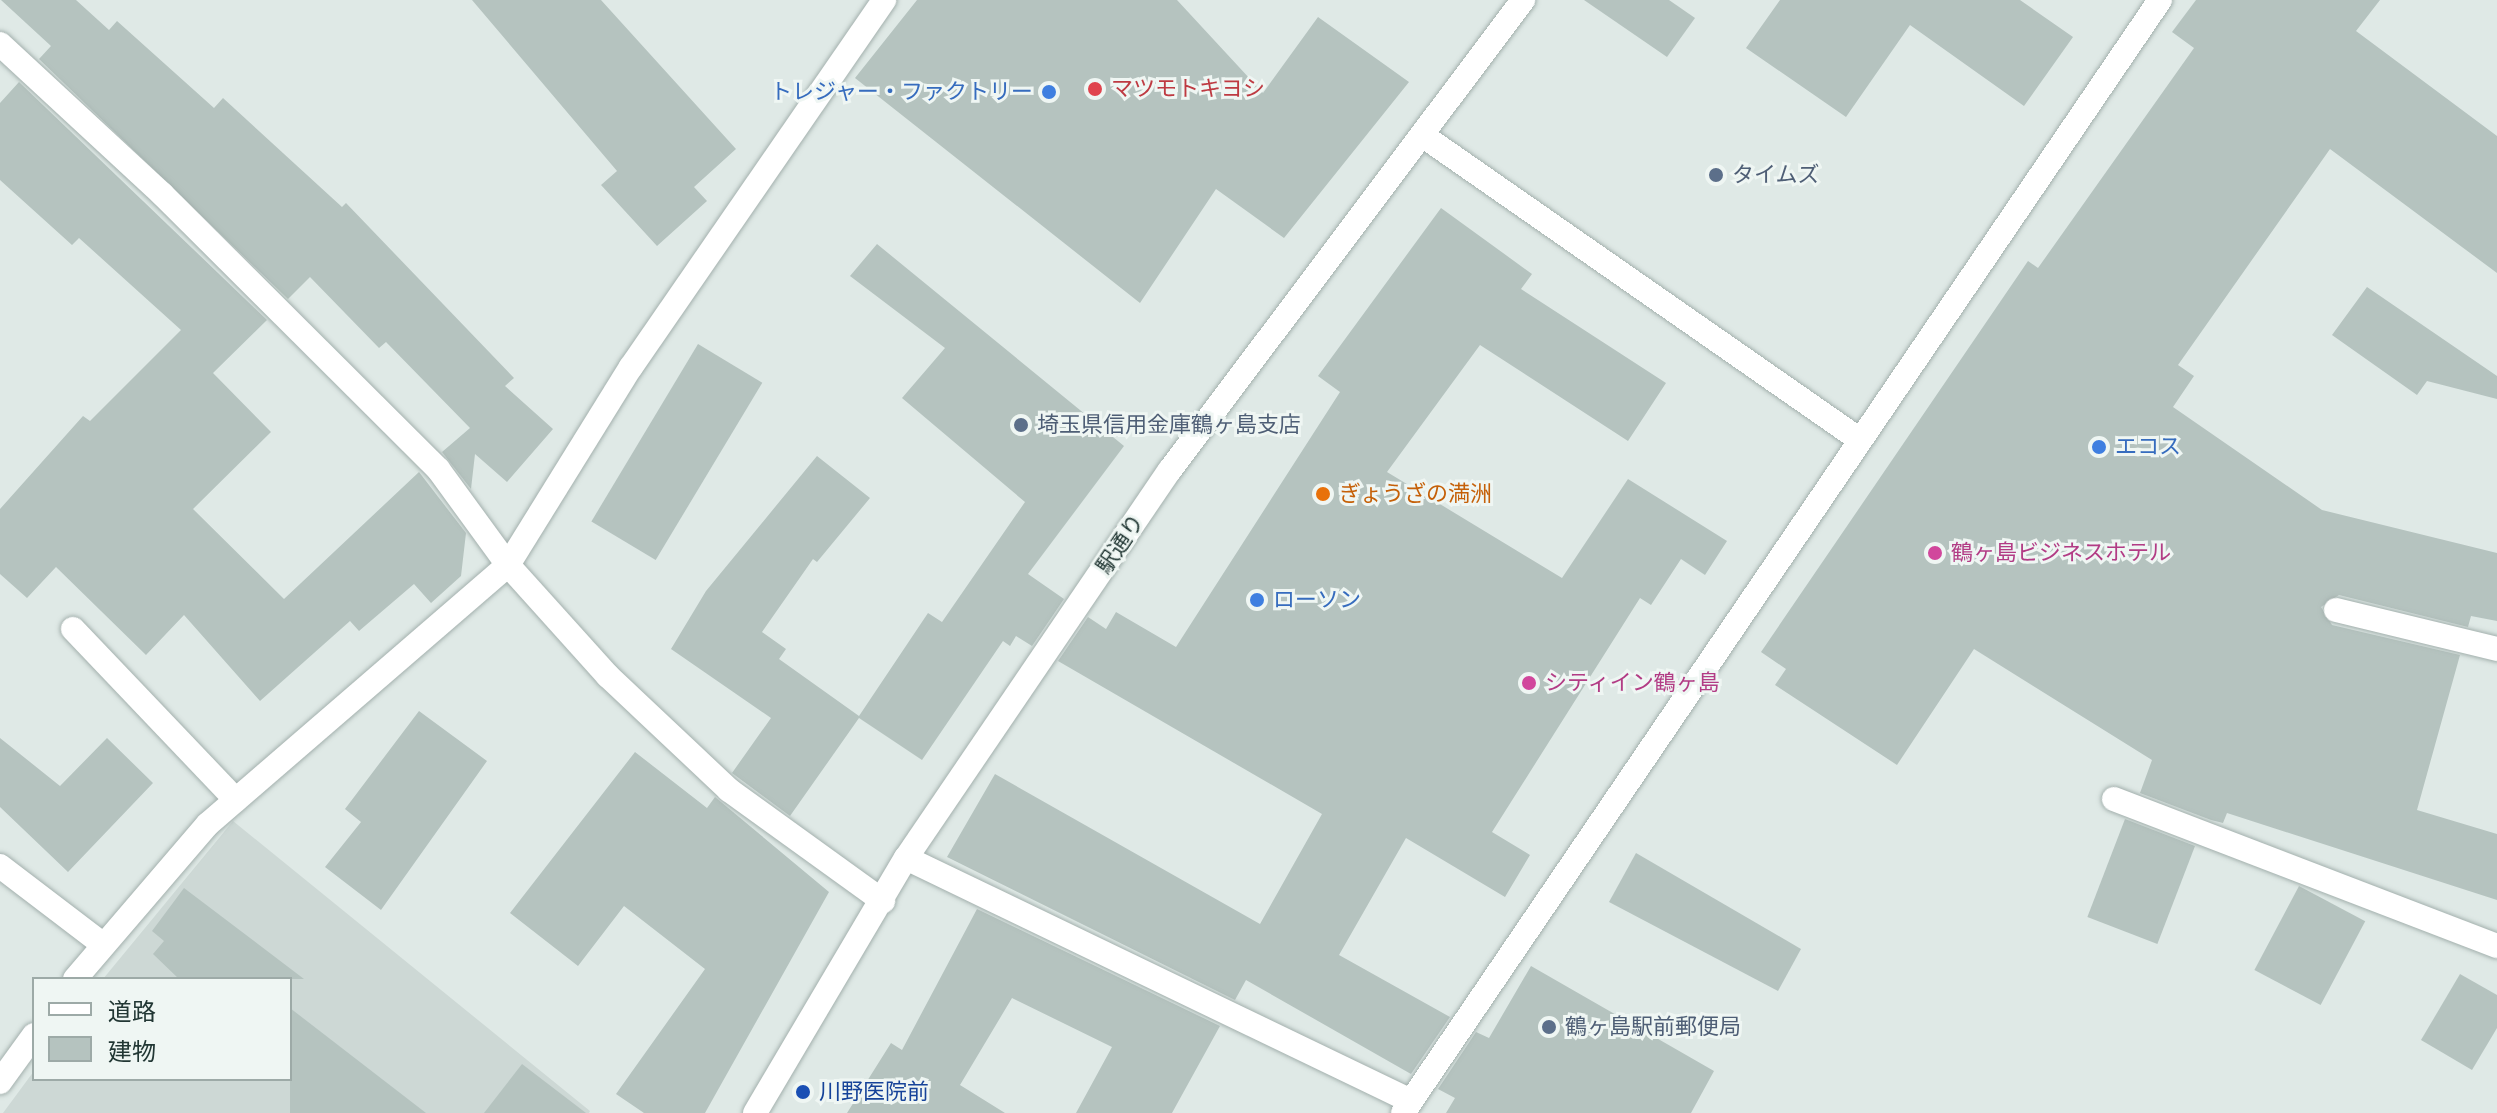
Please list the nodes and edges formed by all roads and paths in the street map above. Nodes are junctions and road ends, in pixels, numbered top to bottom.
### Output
1 (884, 0) edge
2 (1523, 0) edge
3 (2160, 0) edge
4 (0, 44) edge
5 (1422, 135) junction
6 (1860, 440) junction
7 (508, 565) junction
8 (2336, 610) dead end
9 (73, 629) dead end
10 (2497, 649) edge
11 (2114, 799) dead end
12 (236, 800) junction
13 (906, 858) junction
14 (0, 866) edge
15 (883, 901) junction
16 (101, 943) junction
17 (2497, 946) edge
18 (76, 977) edge
19 (32, 1038) edge
20 (0, 1082) edge
21 (1407, 1107) edge
22 (755, 1113) edge

1 - 7 street
2 - 5 street, 駅通り
3 - 6 street
4 - 7 street
5 - 6 street
5 - 13 street, 駅通り
6 - 21 street
7 - 12 street
7 - 15 street
8 - 10 street
9 - 12 street
11 - 17 street
12 - 16 street
13 - 15 street, 駅通り
13 - 21 street
14 - 16 street
15 - 22 street, 駅通り
16 - 18 street
19 - 20 street

